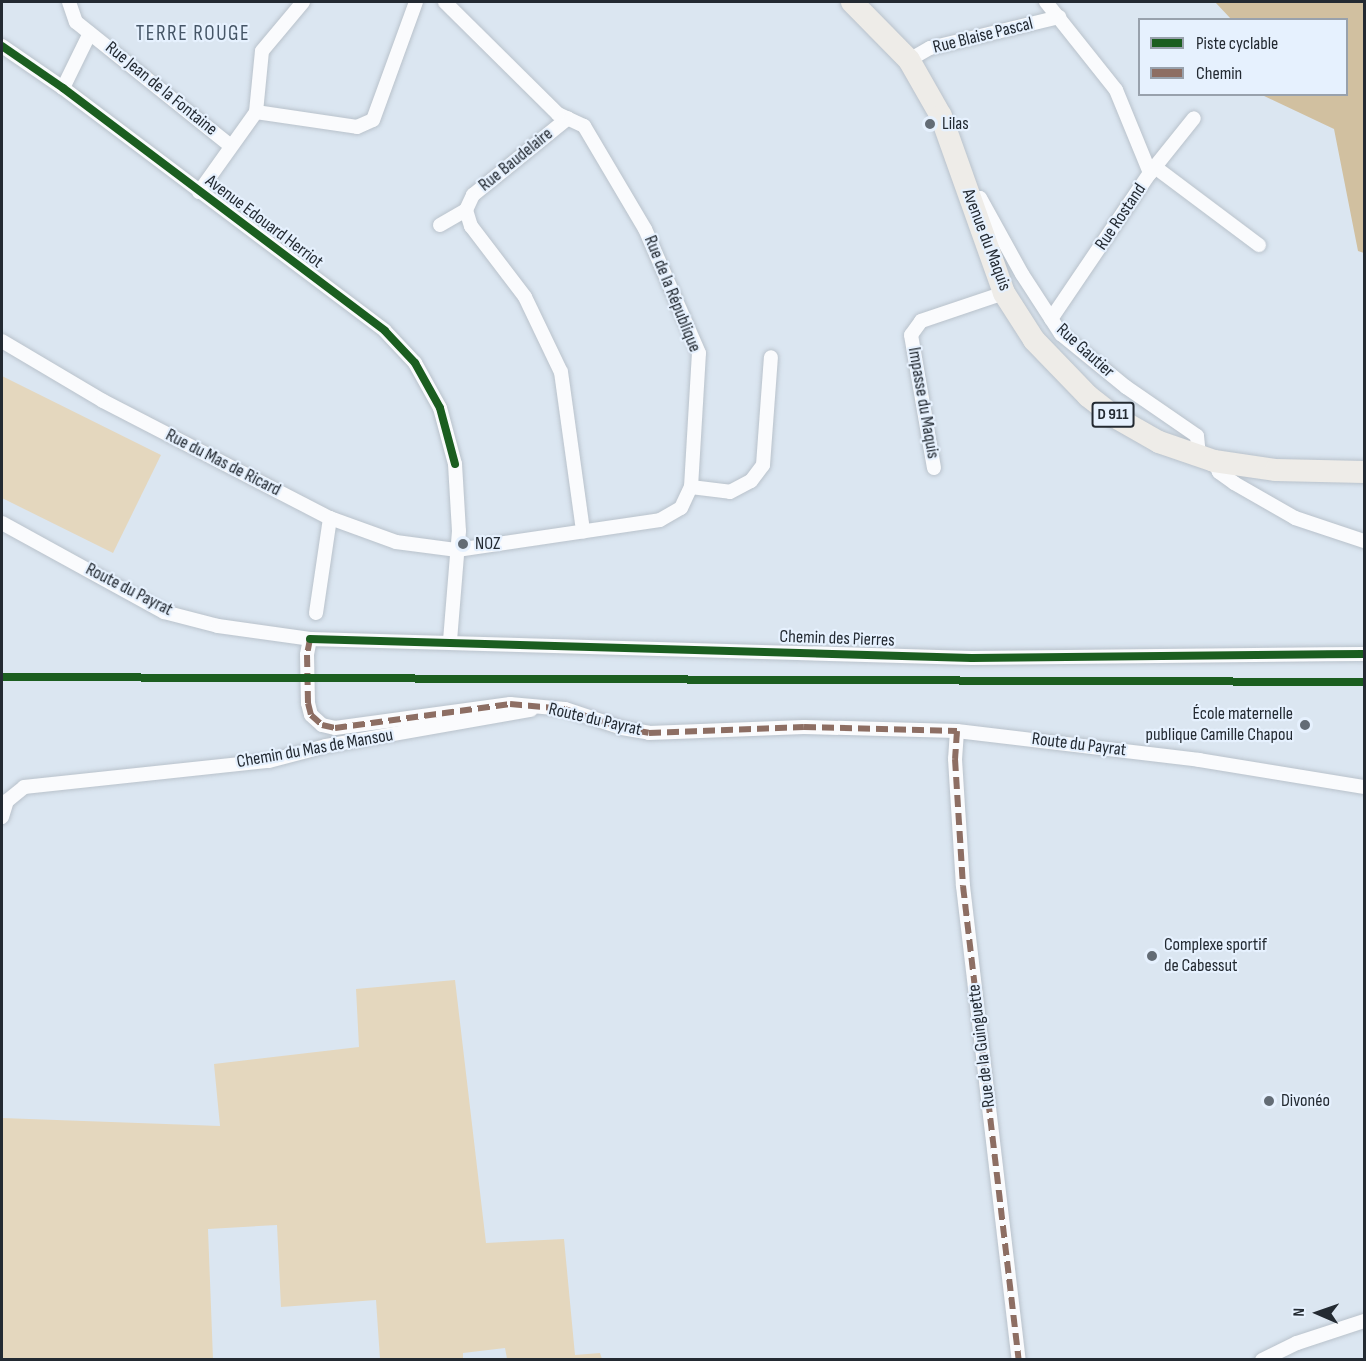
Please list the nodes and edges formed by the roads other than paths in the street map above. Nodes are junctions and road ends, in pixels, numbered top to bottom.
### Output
1 (69, 2) edge
2 (303, 2) edge
3 (416, 2) edge
4 (445, 2) edge
5 (852, 2) edge
6 (1046, 2) edge
7 (1059, 17) junction
8 (90, 33) junction
9 (2, 46) edge
10 (909, 60) junction
11 (63, 88) junction
12 (256, 112) junction
13 (568, 118) junction
14 (1194, 118) dead end
15 (231, 146) junction
16 (1153, 170) junction
17 (199, 192) junction
18 (971, 201) junction
19 (466, 210) junction
20 (440, 225) dead end
21 (1258, 245) dead end
22 (1004, 292) junction
23 (1051, 319) junction
24 (2, 340) edge
25 (771, 357) dead end
26 (1207, 459) junction
27 (934, 468) dead end
28 (1365, 472) edge
29 (691, 487) junction
30 (330, 518) junction
31 (2, 523) edge
32 (583, 531) junction
33 (1365, 541) edge
34 (457, 550) junction
35 (316, 613) dead end
36 (310, 639) junction
37 (450, 641) junction
38 (1365, 654) edge
39 (535, 707) junction
40 (957, 731) junction
41 (1365, 787) edge
42 (2, 817) edge
43 (1365, 1321) edge
44 (1020, 1359) edge
45 (1262, 1359) edge

1 - 8 street, Rue Jean de la Fontaine
2 - 12 street
3 - 12 street
4 - 13 street, Rue de la République
5 - 10 main road, D 911
6 - 7 street
7 - 10 street, Rue Blaise Pascal
7 - 16 street
8 - 11 street, Rue Jean de la Fontaine
8 - 15 street, Rue Jean de la Fontaine
9 - 11 street, Avenue Edouard Herriot
10 - 18 main road, Avenue du Maquis / D 911
11 - 17 street, Avenue Edouard Herriot
12 - 15 street
13 - 19 street, Rue Baudelaire
13 - 29 street, Rue de la République
14 - 16 street, Rue Rostand
15 - 17 street
16 - 21 street
16 - 23 street, Rue Rostand
17 - 34 street, Avenue Edouard Herriot
18 - 22 main road, Avenue du Maquis / D 911
18 - 23 street, Rue Gautier
19 - 20 street, Rue Baudelaire
19 - 32 street
22 - 26 main road, Avenue du Maquis / D 911
22 - 27 street, Impasse du Maquis
23 - 26 street, Rue Gautier
24 - 30 street, Rue du Mas de Ricard
25 - 29 street
26 - 28 main road, Avenue du Maquis / D 911
26 - 33 street
29 - 32 street, Rue de la République
30 - 34 street, Rue du Mas de Ricard
30 - 35 street
31 - 36 street, Route du Payrat
32 - 34 street, Rue de la République
34 - 37 street, Avenue Edouard Herriot
36 - 37 street, Chemin des Pierres
36 - 39 street, Route du Payrat
37 - 38 street, Chemin des Pierres
39 - 40 street, Route du Payrat
39 - 42 street, Chemin du Mas de Mansou
40 - 41 street, Route du Payrat
40 - 44 street, Rue de la Guinguette
43 - 45 street

